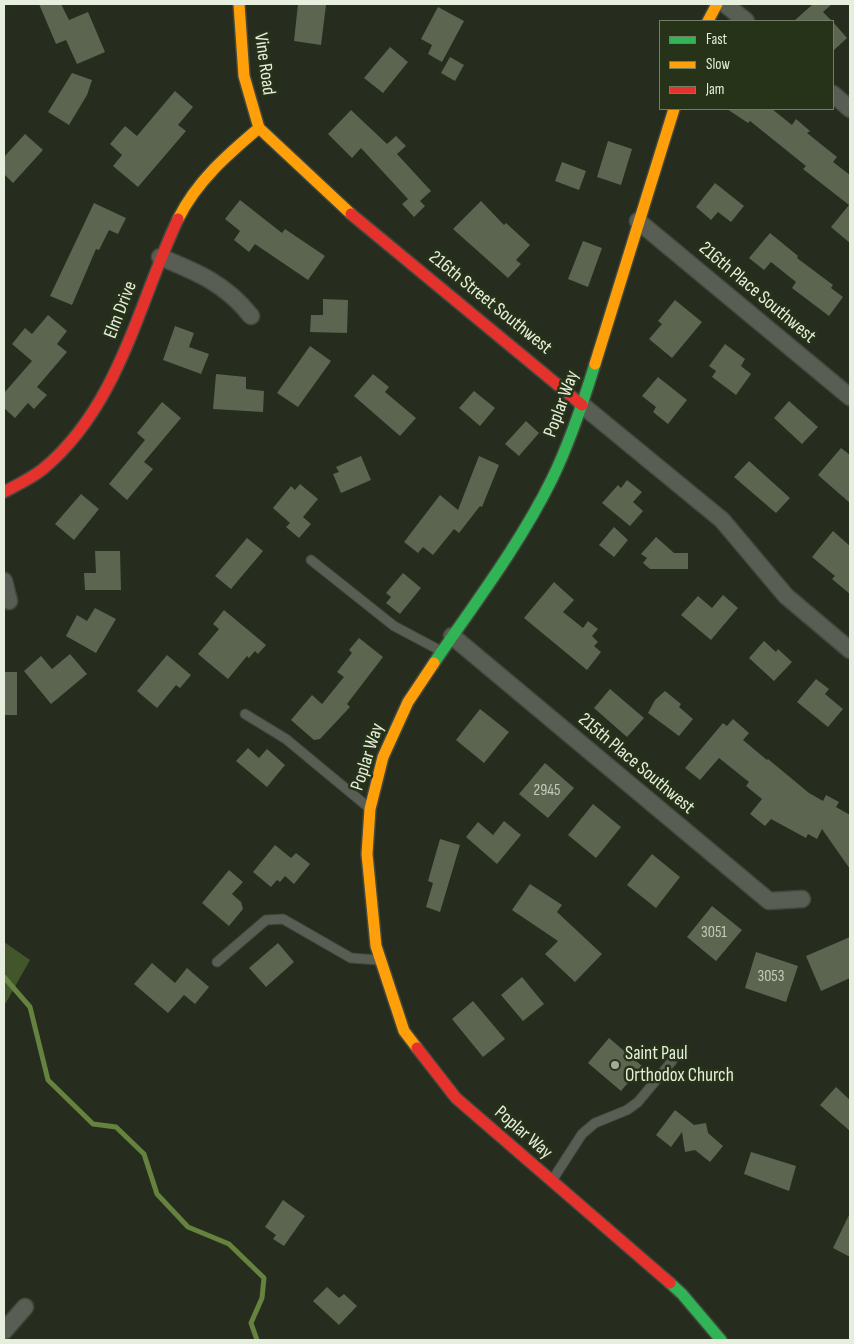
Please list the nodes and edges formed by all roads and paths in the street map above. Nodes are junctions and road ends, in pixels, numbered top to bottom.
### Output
1 (239, 4) edge
2 (717, 4) edge
3 (725, 4) edge
4 (709, 20) edge
5 (745, 20) edge
6 (834, 95) edge
7 (850, 109) edge
8 (674, 110) edge
9 (258, 128) junction
10 (638, 221) junction
11 (160, 257) junction
12 (251, 316) dead end
13 (850, 397) edge
14 (582, 404) junction
15 (4, 492) edge
16 (311, 560) dead end
17 (4, 581) edge
18 (9, 601) dead end
19 (452, 636) junction
20 (850, 650) edge
21 (442, 651) junction
22 (245, 714) dead end
23 (370, 809) junction
24 (802, 899) dead end
25 (381, 960) junction
26 (217, 962) dead end
27 (672, 1061) dead end
28 (552, 1181) junction
29 (25, 1307) dead end
30 (4, 1331) edge
31 (721, 1340) edge

1 - 9 main road, Vine Road
2 - 4 main road
3 - 5 street
6 - 7 street
8 - 10 main road, Poplar Way
9 - 11 main road, Elm Drive
9 - 14 main road, 216th Street Southwest
10 - 13 street, 216th Place Southwest
10 - 14 main road, Poplar Way
11 - 12 street
11 - 15 main road, Elm Drive
14 - 19 main road, Poplar Way
14 - 20 street, 216th Street Southwest
16 - 21 lane
17 - 18 street
19 - 21 main road, Poplar Way
19 - 24 street, 215th Place Southwest
21 - 23 main road, Poplar Way
22 - 23 lane
23 - 25 main road, Poplar Way
25 - 26 lane
25 - 28 main road, Poplar Way
27 - 28 lane
28 - 31 main road, Poplar Way
29 - 30 street

